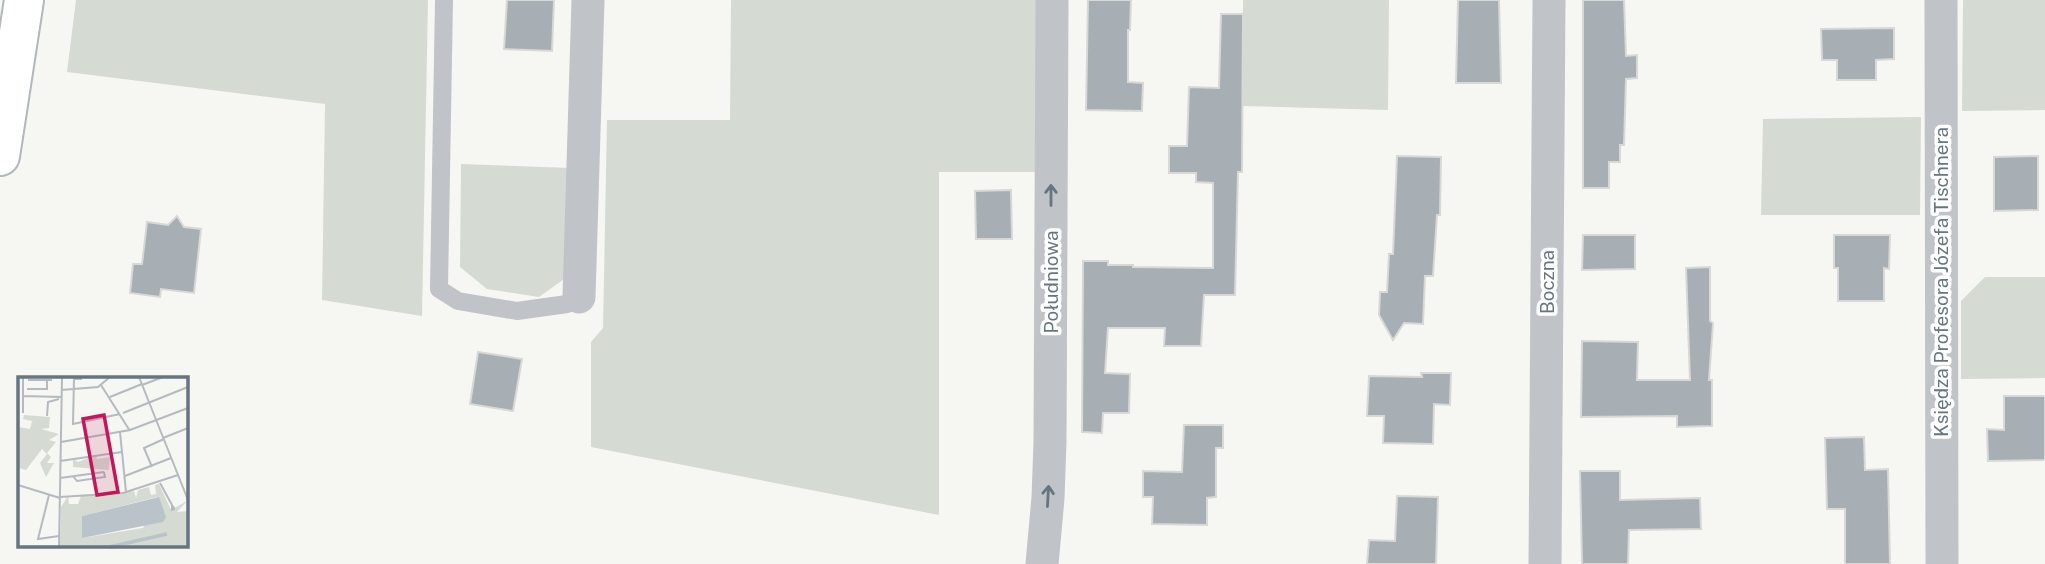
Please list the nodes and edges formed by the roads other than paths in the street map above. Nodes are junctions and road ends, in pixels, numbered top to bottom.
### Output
1 (24, 0) edge
2 (444, 0) edge
3 (587, 0) edge
4 (1052, 0) edge
5 (1549, 0) edge
6 (1941, 0) edge
7 (0, 156) edge
8 (579, 297) joint
9 (1042, 564) edge
10 (1545, 564) edge
11 (1942, 564) edge

1 - 7 street
2 - 8 lane
3 - 8 street
9 -> 4 street, Południowa
5 - 10 street, Boczna
6 - 11 street, Księdza Profesora Józefa Tischnera

